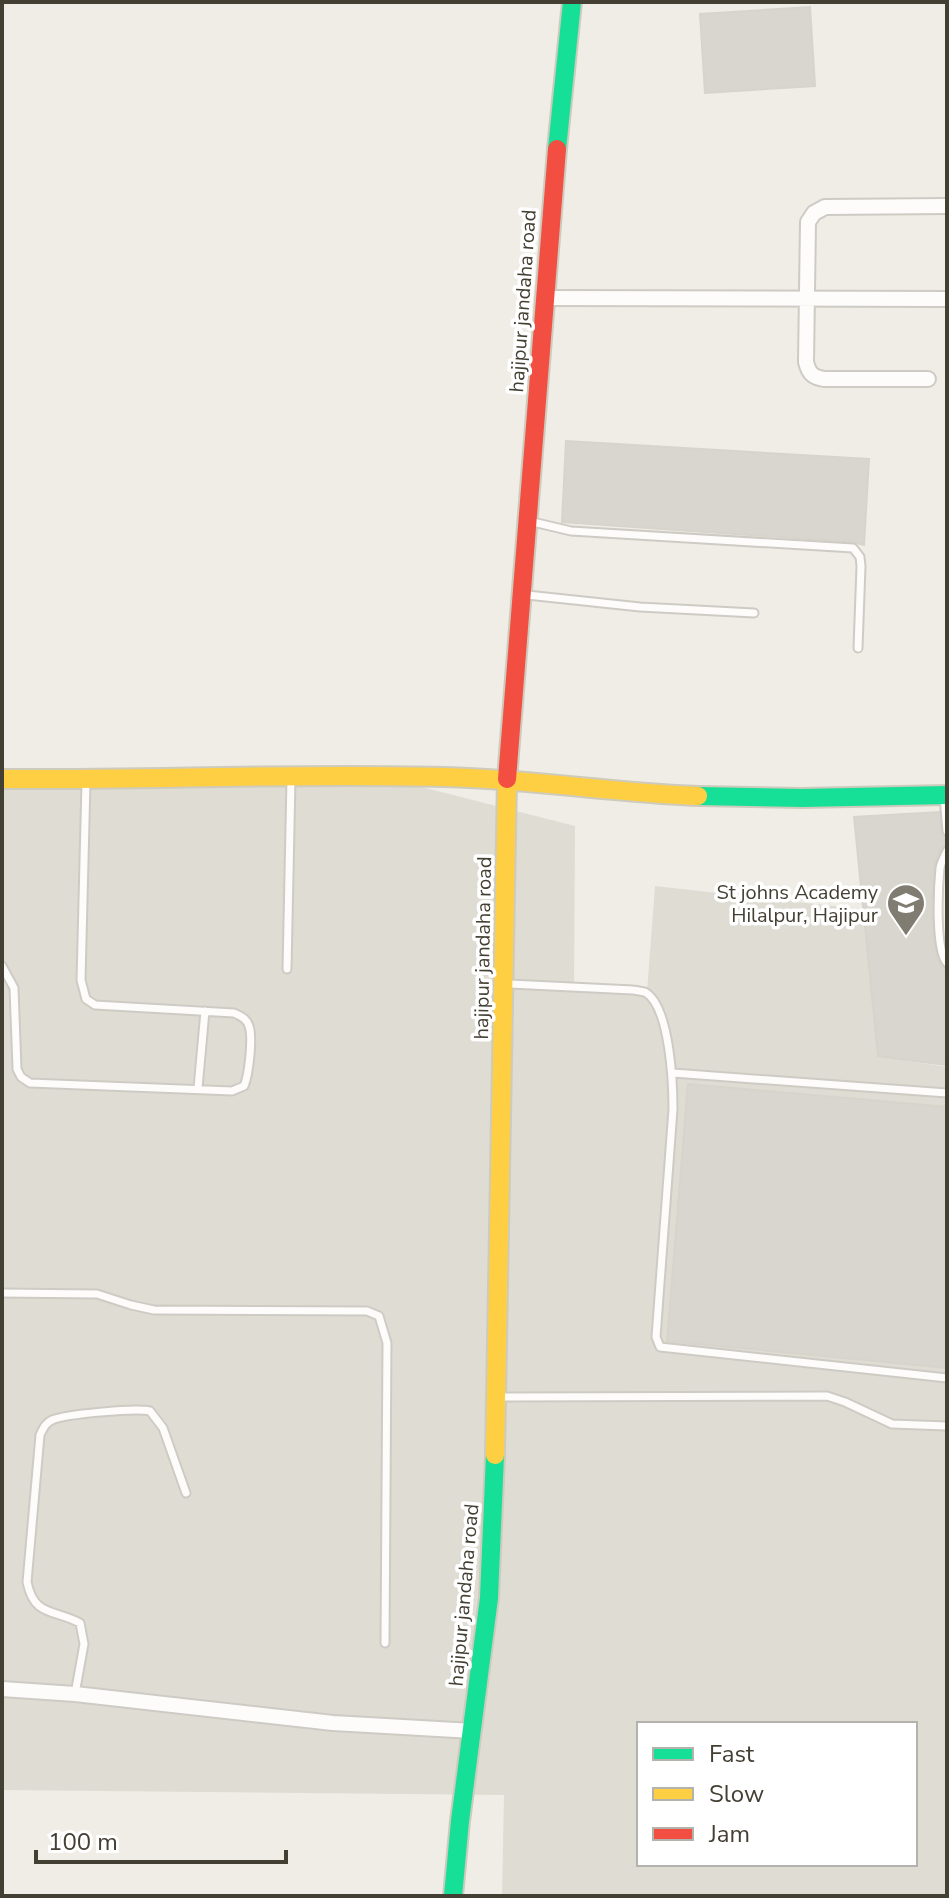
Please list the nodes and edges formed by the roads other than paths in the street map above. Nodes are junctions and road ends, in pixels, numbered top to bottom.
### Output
1 (572, 2) edge
2 (947, 206) edge
3 (546, 298) junction
4 (947, 299) edge
5 (808, 300) junction
6 (928, 379) dead end
7 (527, 521) junction
8 (521, 595) junction
9 (754, 613) dead end
10 (858, 648) dead end
11 (291, 777) junction
12 (2, 779) edge
13 (507, 779) junction
14 (87, 780) junction
15 (945, 795) edge
16 (947, 831) edge
17 (947, 851) edge
18 (947, 963) edge
19 (2, 966) edge
20 (287, 969) dead end
21 (504, 983) junction
22 (205, 1011) junction
23 (673, 1073) junction
24 (198, 1088) junction
25 (947, 1093) edge
26 (2, 1293) edge
27 (947, 1378) edge
28 (498, 1397) junction
29 (947, 1426) edge
30 (186, 1493) dead end
31 (385, 1643) dead end
32 (2, 1689) edge
33 (75, 1694) junction
34 (473, 1731) junction
35 (453, 1896) edge

1 - 3 main road, hajipur jandaha road
2 - 5 street
3 - 5 street
3 - 7 main road, hajipur jandaha road
4 - 5 street
5 - 6 street
7 - 8 main road, hajipur jandaha road
7 - 10 lane
8 - 9 lane
8 - 13 main road, hajipur jandaha road
11 - 13 main road
11 - 14 main road
11 - 20 lane
12 - 14 main road
13 - 15 main road
13 - 21 main road, hajipur jandaha road
14 - 22 lane
15 - 16 lane
17 - 18 lane
19 - 24 lane
21 - 23 lane
21 - 28 main road, hajipur jandaha road
22 - 24 lane
22 - 24 lane
23 - 25 lane
23 - 27 lane
26 - 31 lane
28 - 29 lane
28 - 34 main road, hajipur jandaha road
30 - 33 lane
32 - 33 street
33 - 34 street
34 - 35 main road, hajipur jandaha road

